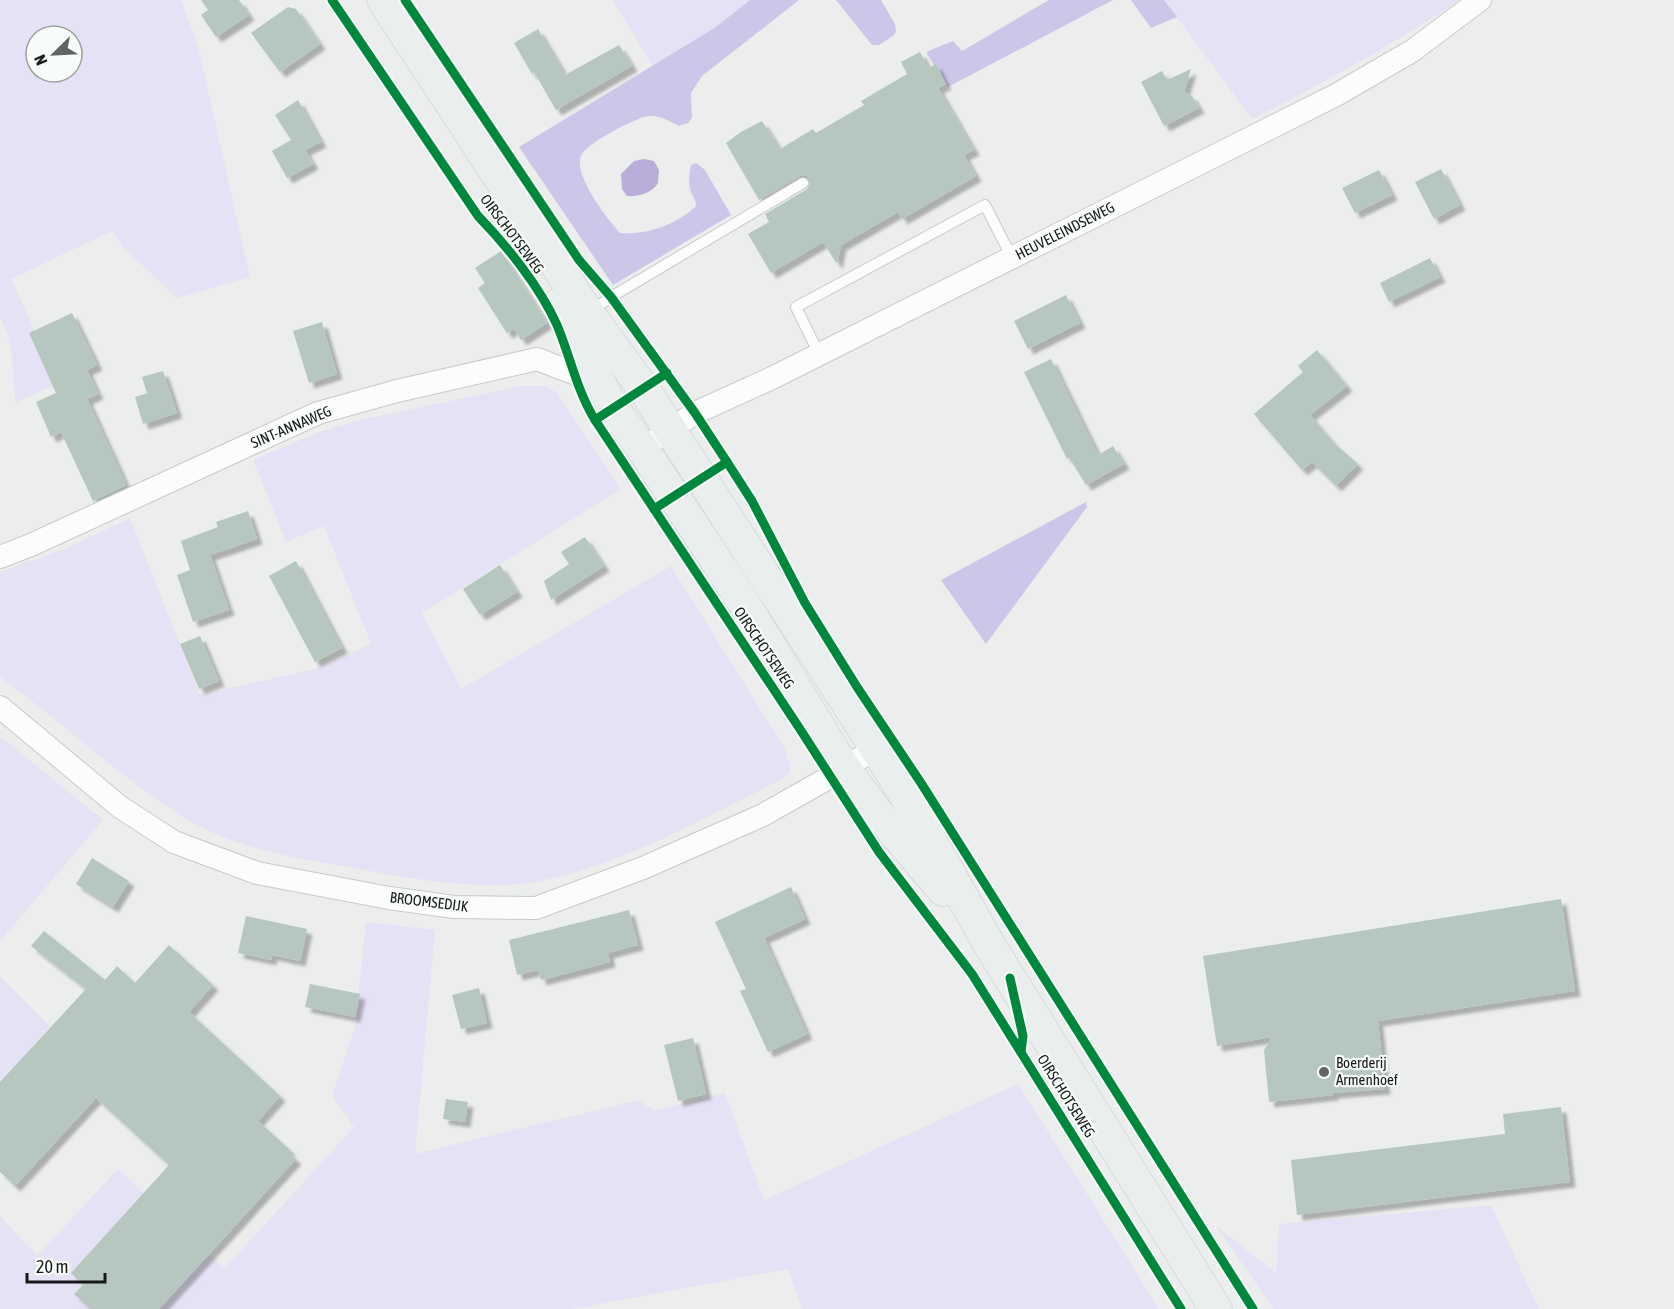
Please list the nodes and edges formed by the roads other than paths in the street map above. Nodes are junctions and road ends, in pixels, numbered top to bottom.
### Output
1 (359, 0) edge
2 (383, 0) edge
3 (1480, 0) edge
4 (803, 183) dead end
5 (1012, 258) junction
6 (580, 318) junction
7 (819, 354) junction
8 (596, 377) junction
9 (670, 429) junction
10 (642, 448) junction
11 (0, 557) edge
12 (0, 707) edge
13 (876, 748) junction
14 (844, 768) junction
15 (990, 946) junction
16 (1216, 1309) edge

1 - 6 main road, OIRSCHOTSEWEG
2 - 6 main road, OIRSCHOTSEWEG
3 - 5 street, HEUVELEINDSEWEG
4 - 6 lane
5 - 7 street, HEUVELEINDSEWEG
5 - 7 lane
6 - 8 main road, OIRSCHOTSEWEG
6 - 9 main road, OIRSCHOTSEWEG
7 - 9 street, HEUVELEINDSEWEG
8 - 10 main road, OIRSCHOTSEWEG
8 - 11 street, SINT-ANNAWEG
9 - 10 street, HEUVELEINDSEWEG
9 - 13 main road, OIRSCHOTSEWEG
10 - 14 main road, OIRSCHOTSEWEG
12 - 14 street, BROOMSEDIJK
13 - 14 street, BROOMSEDIJK
13 - 15 main road, OIRSCHOTSEWEG
14 - 15 main road, OIRSCHOTSEWEG
15 - 16 main road, OIRSCHOTSEWEG

